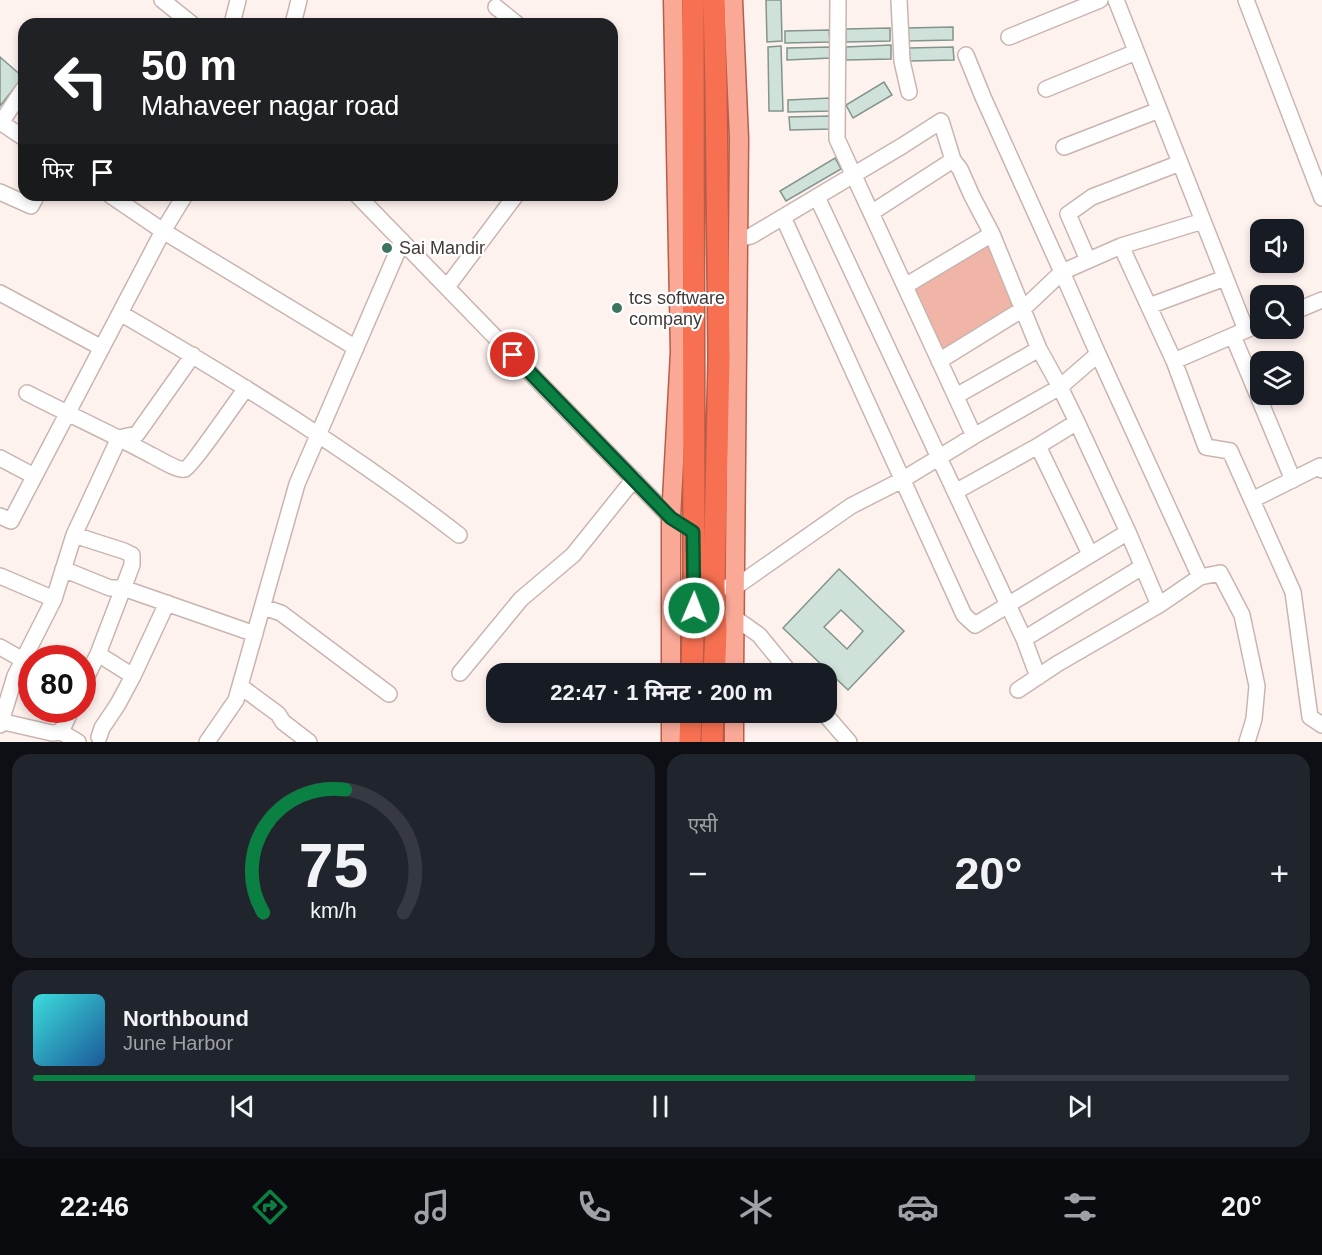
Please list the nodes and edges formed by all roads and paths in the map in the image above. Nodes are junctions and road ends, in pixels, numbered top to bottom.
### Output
1 (162, 0) edge
2 (238, 0) edge
3 (299, 0) edge
4 (673, 0) edge
5 (693, 0) edge
6 (714, 0) edge
7 (733, 0) edge
8 (838, 0) edge
9 (899, 0) edge
10 (1100, 0) edge
11 (1116, 0) edge
12 (1246, 0) edge
13 (496, 7) dead end
14 (184, 18) edge
15 (234, 18) edge
16 (294, 18) edge
17 (510, 18) edge
18 (1009, 37) dead end
19 (1136, 52) junction
20 (966, 55) dead end
21 (1046, 89) dead end
22 (909, 92) dead end
23 (18, 97) edge
24 (1159, 110) junction
25 (1, 122) edge
26 (18, 134) edge
27 (1064, 147) dead end
28 (953, 160) junction
29 (1180, 163) junction
30 (854, 175) junction
31 (0, 192) edge
32 (817, 197) junction
33 (1322, 198) edge
34 (18, 200) edge
35 (20, 201) edge
36 (34, 201) edge
37 (119, 201) edge
38 (181, 201) edge
39 (363, 201) edge
40 (512, 201) edge
41 (871, 213) junction
42 (783, 217) junction
43 (1203, 221) junction
44 (163, 231) junction
45 (992, 234) junction
46 (738, 239) junction
47 (402, 241) junction
48 (1121, 246) junction
49 (1088, 260) junction
50 (1062, 272) junction
51 (1225, 278) junction
52 (905, 286) junction
53 (447, 287) junction
54 (0, 293) edge
55 (1322, 300) edge
56 (1149, 306) junction
57 (1304, 307) edge
58 (1023, 309) junction
59 (120, 313) junction
60 (1246, 330) edge
61 (102, 348) junction
62 (356, 348) junction
63 (1040, 349) junction
64 (1098, 354) junction
65 (193, 355) junction
66 (939, 360) junction
67 (1174, 361) junction
68 (1060, 387) junction
69 (246, 388) junction
70 (27, 393) dead end
71 (956, 396) junction
72 (67, 414) junction
73 (1077, 422) junction
74 (319, 434) junction
75 (974, 436) junction
76 (119, 438) junction
77 (1038, 446) junction
78 (0, 458) edge
79 (939, 458) junction
80 (1321, 467) edge
81 (34, 476) junction
82 (634, 479) junction
83 (902, 480) junction
84 (1293, 480) junction
85 (955, 492) junction
86 (1252, 500) junction
87 (0, 516) edge
88 (671, 518) junction
89 (693, 532) junction
90 (1128, 532) junction
91 (74, 535) junction
92 (459, 535) dead end
93 (1090, 555) junction
94 (1142, 567) junction
95 (63, 569) junction
96 (0, 576) edge
97 (1200, 577) junction
98 (714, 587) junction
99 (123, 588) junction
100 (54, 599) junction
101 (167, 603) junction
102 (1007, 604) junction
103 (1158, 605) junction
104 (263, 607) junction
105 (725, 618) junction
106 (255, 634) junction
107 (1024, 639) junction
108 (31, 645) edge
109 (0, 647) edge
110 (98, 654) junction
111 (18, 657) edge
112 (96, 658) edge
113 (671, 663) edge
114 (695, 663) edge
115 (716, 663) edge
116 (732, 663) edge
117 (782, 663) edge
118 (18, 670) edge
119 (460, 673) dead end
120 (133, 676) junction
121 (1038, 677) junction
122 (240, 686) junction
123 (1018, 690) dead end
124 (389, 694) dead end
125 (1315, 706) edge
126 (0, 722) edge
127 (64, 723) edge
128 (671, 723) edge
129 (690, 723) edge
130 (713, 723) edge
131 (734, 723) edge
132 (833, 723) edge
133 (1322, 725) edge
134 (60, 732) junction
135 (96, 740) edge
136 (78, 742) edge
137 (207, 742) edge
138 (309, 742) edge
139 (671, 742) edge
140 (690, 742) edge
141 (712, 742) edge
142 (734, 742) edge
143 (849, 742) edge
144 (1247, 742) edge

1 - 14 street
2 - 15 street
3 - 16 street
4 - 88 main road
5 - 89 highway
6 - 98 highway
7 - 46 main road
8 - 30 street
9 - 22 street
10 - 18 street
11 - 19 street
12 - 33 street
13 - 17 street
19 - 21 street
19 - 24 street
20 - 50 street
23 - 25 street
24 - 27 street
24 - 29 street
25 - 26 street
28 - 30 street
28 - 41 street
28 - 45 street
29 - 43 street
29 - 49 street
30 - 32 street
30 - 41 street
31 - 34 street
32 - 42 street
32 - 79 street
35 - 36 street
37 - 44 street
38 - 44 street
39 - 47 street
40 - 53 street
41 - 52 street
42 - 46 street
42 - 83 street
43 - 48 street
43 - 51 street
44 - 59 street
44 - 62 street
45 - 52 street
45 - 58 street
46 - 98 main road
47 - 53 street
47 - 62 street
48 - 49 street
48 - 56 street
49 - 50 street
50 - 58 street
50 - 64 street
51 - 56 street
51 - 60 street
52 - 66 street
53 - 82 street
54 - 61 street
55 - 57 street
56 - 67 street
58 - 63 street
58 - 66 street
59 - 61 street
59 - 65 street
60 - 67 street
60 - 84 street
61 - 72 street
62 - 74 street
63 - 68 street
63 - 71 street
64 - 68 street
64 - 97 street
65 - 69 street
65 - 76 street
66 - 71 street
67 - 86 street
68 - 73 street
68 - 75 street
69 - 74 street
69 - 76 street
70 - 72 street
71 - 75 street
72 - 76 street
72 - 81 street
73 - 77 street
73 - 90 street
74 - 92 street
74 - 104 street
75 - 79 street
76 - 91 street
77 - 85 street
77 - 93 street
78 - 81 street
79 - 83 street
79 - 85 street
80 - 84 street
81 - 87 street
82 - 88 street
82 - 119 street
83 - 98 street
83 - 102 street
84 - 86 street
85 - 102 street
86 - 125 street
88 - 89 street
88 - 113 main road
89 - 98 highway
90 - 93 street
90 - 94 street
91 - 95 street
91 - 99 street
93 - 102 street
94 - 103 street
94 - 107 street
95 - 99 street
95 - 100 street
96 - 100 street
97 - 103 street
97 - 144 street
98 - 105 highway
98 - 114 highway
99 - 101 street
99 - 110 street
100 - 108 street
101 - 106 street
101 - 120 street
102 - 107 street
103 - 121 street
104 - 106 street
104 - 124 street
105 - 115 highway
105 - 116 main road
105 - 117 street
106 - 122 street
107 - 121 street
109 - 111 street
110 - 112 street
110 - 120 street
118 - 126 street
120 - 135 street
121 - 123 street
122 - 137 street
122 - 138 street
125 - 133 street
126 - 134 street
127 - 134 street
128 - 139 main road
129 - 140 highway
130 - 141 highway
131 - 142 main road
132 - 143 street
134 - 136 street

